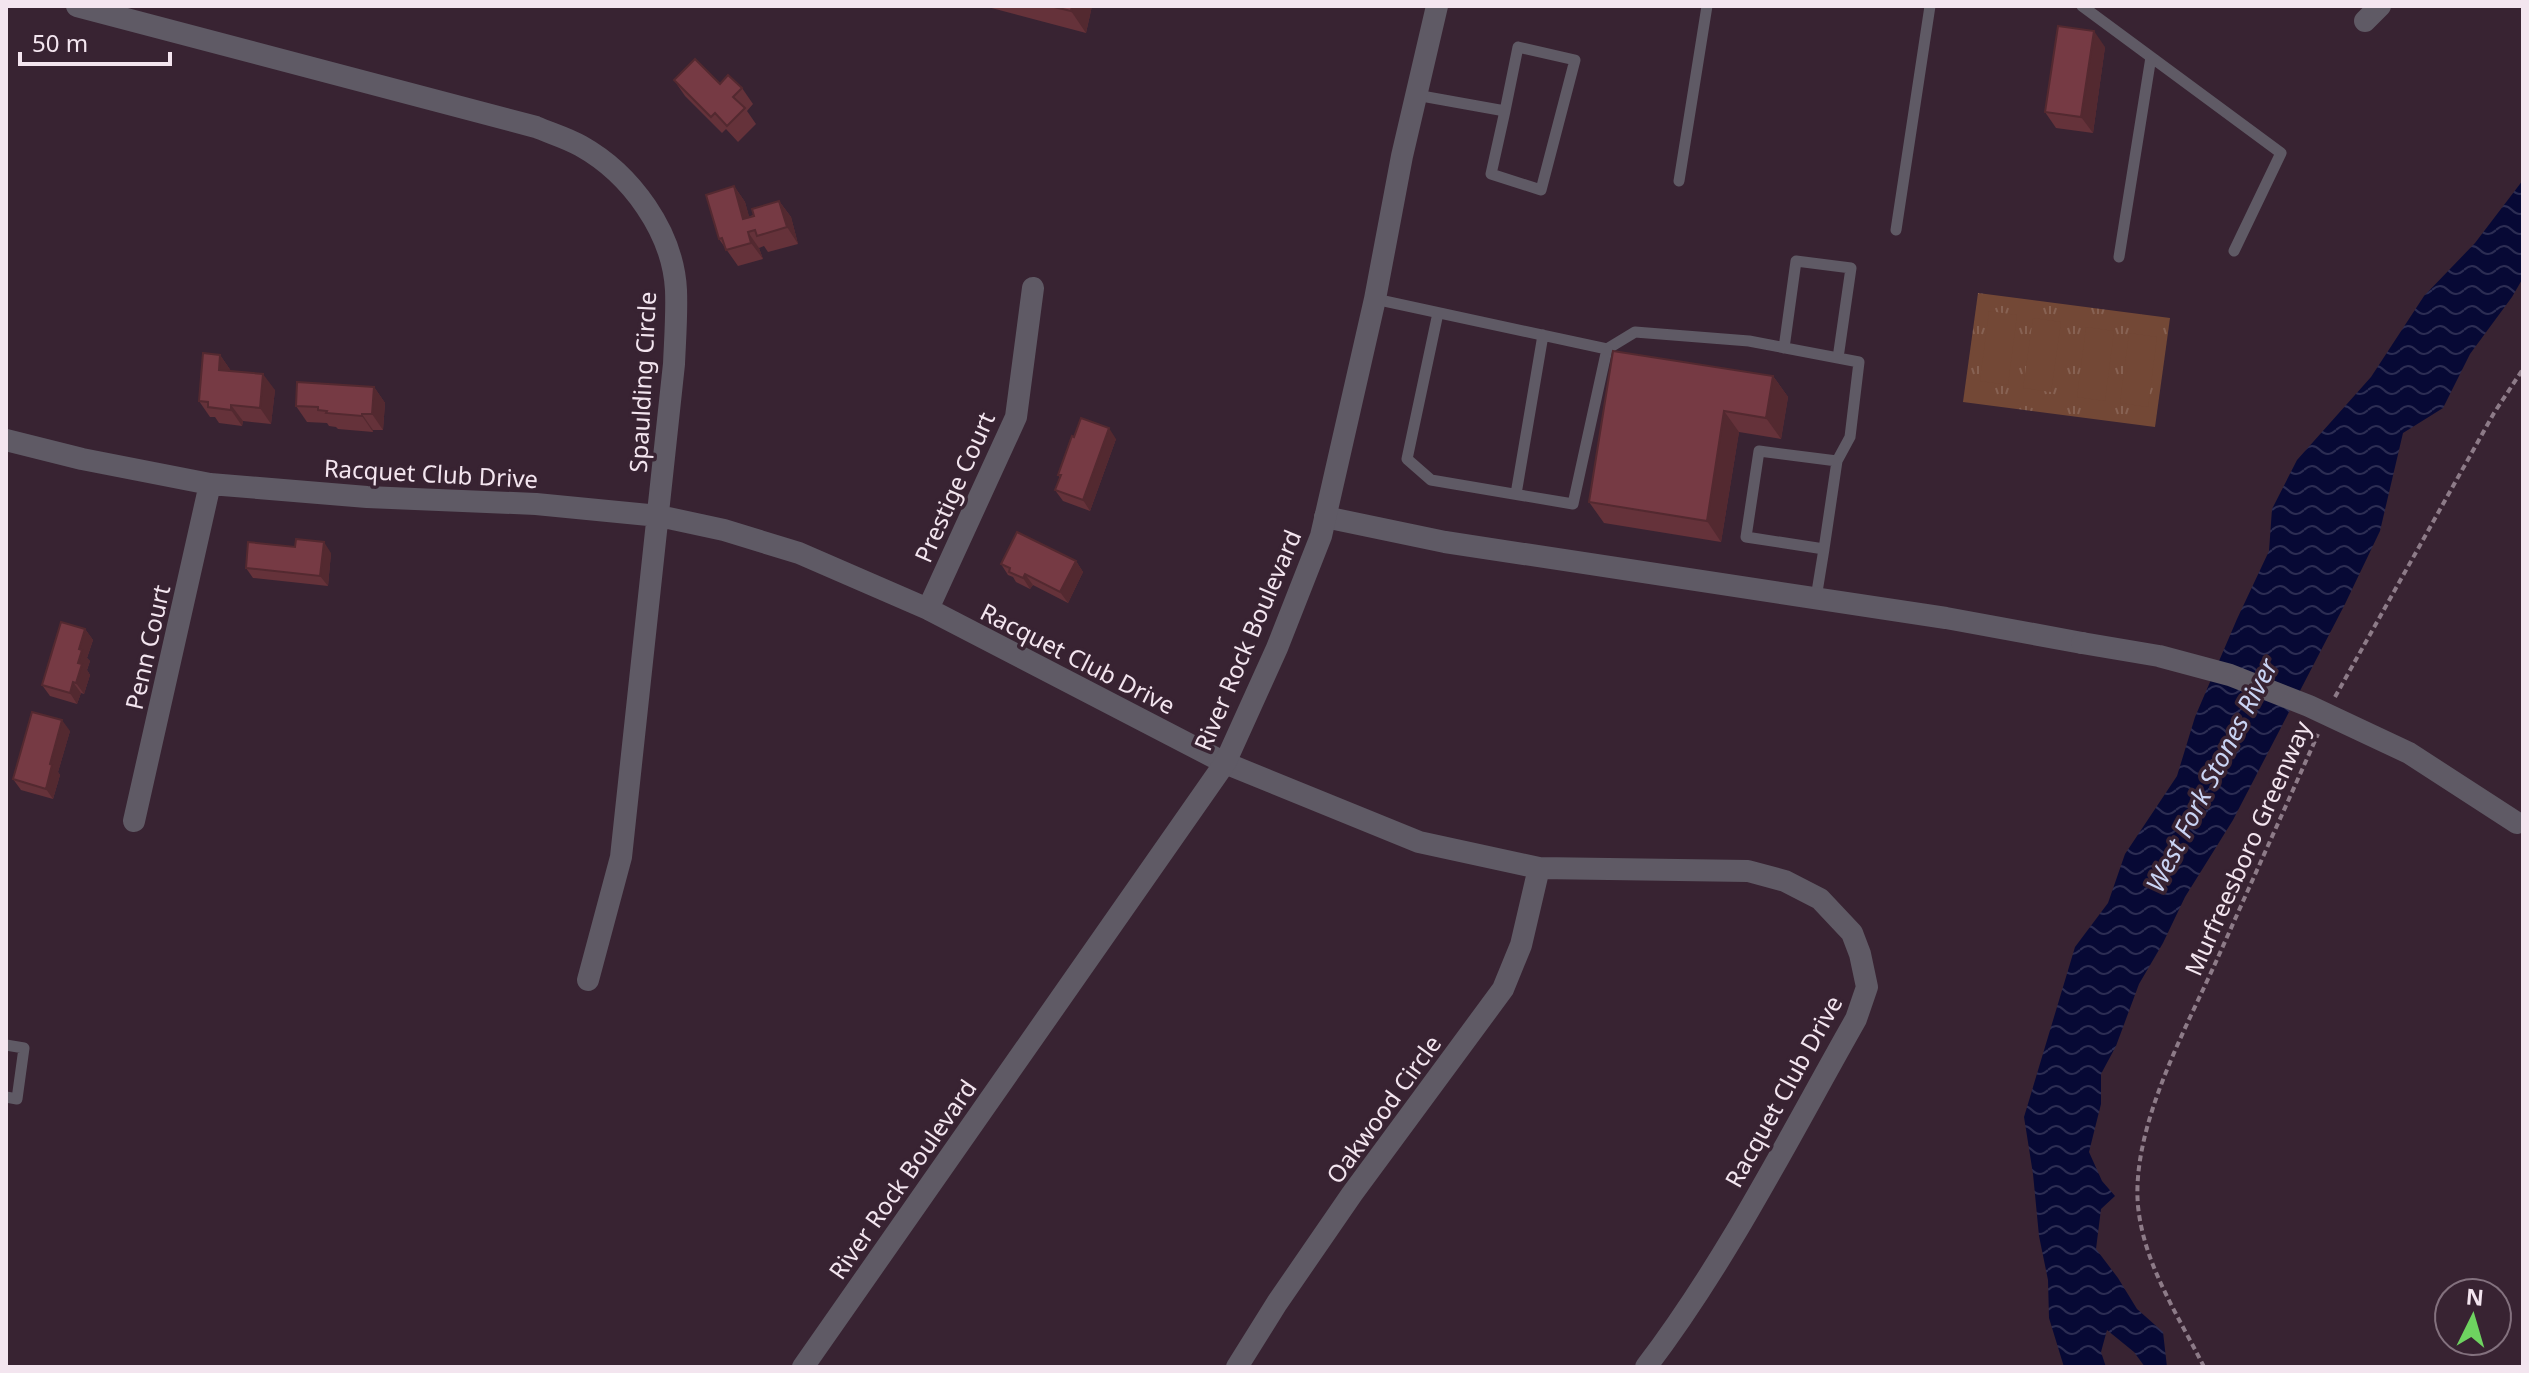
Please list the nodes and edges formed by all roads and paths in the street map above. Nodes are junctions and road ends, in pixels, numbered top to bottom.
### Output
1 (77, 6) edge
2 (1437, 6) edge
3 (1707, 6) edge
4 (1930, 6) edge
5 (2082, 6) edge
6 (2151, 57) junction
7 (1416, 95) junction
8 (1505, 111) junction
9 (1679, 181) dead end
10 (1896, 230) dead end
11 (2234, 251) dead end
12 (2119, 257) dead end
13 (1033, 288) dead end
14 (1375, 299) junction
15 (1438, 313) junction
16 (1543, 335) junction
17 (1784, 348) junction
18 (1607, 349) junction
19 (1838, 358) junction
20 (2523, 369) edge
21 (6, 440) edge
22 (1837, 461) junction
23 (210, 484) junction
24 (1516, 494) junction
25 (659, 516) junction
26 (1325, 517) junction
27 (1824, 549) junction
28 (1816, 598) junction
29 (928, 609) junction
30 (2331, 706) dead end
31 (2318, 735) dead end
32 (1225, 763) junction
33 (134, 821) dead end
34 (2520, 826) edge
35 (1539, 868) junction
36 (588, 980) dead end
37 (6, 1045) edge
38 (6, 1097) edge
39 (803, 1367) edge
40 (1237, 1367) edge
41 (1646, 1367) edge
42 (2204, 1367) edge

1 - 25 street, Spaulding Circle
2 - 7 street, River Rock Boulevard
3 - 9 lane
4 - 10 lane
5 - 6 lane
6 - 11 lane
6 - 12 lane
7 - 8 lane
7 - 14 street, River Rock Boulevard
8 - 8 lane
13 - 29 street, Prestige Court
14 - 15 lane
14 - 26 street, River Rock Boulevard
15 - 16 lane
15 - 24 lane
16 - 18 lane
16 - 24 lane
17 - 18 lane
17 - 19 lane
17 - 19 lane
18 - 24 lane
19 - 22 lane
20 - 30 path, Murfreesboro Greenway
21 - 23 street, Racquet Club Drive
22 - 27 lane
22 - 27 lane
23 - 25 street, Racquet Club Drive
23 - 33 street, Penn Court
25 - 29 street, Racquet Club Drive
25 - 36 street, Spaulding Circle
26 - 28 street
26 - 32 street, River Rock Boulevard
27 - 28 lane
28 - 34 street, bridge
29 - 32 street, Racquet Club Drive
31 - 42 path, Murfreesboro Greenway
32 - 35 street, Racquet Club Drive
32 - 39 street, River Rock Boulevard
35 - 40 street, Oakwood Circle
35 - 41 street, Racquet Club Drive
37 - 38 lane

